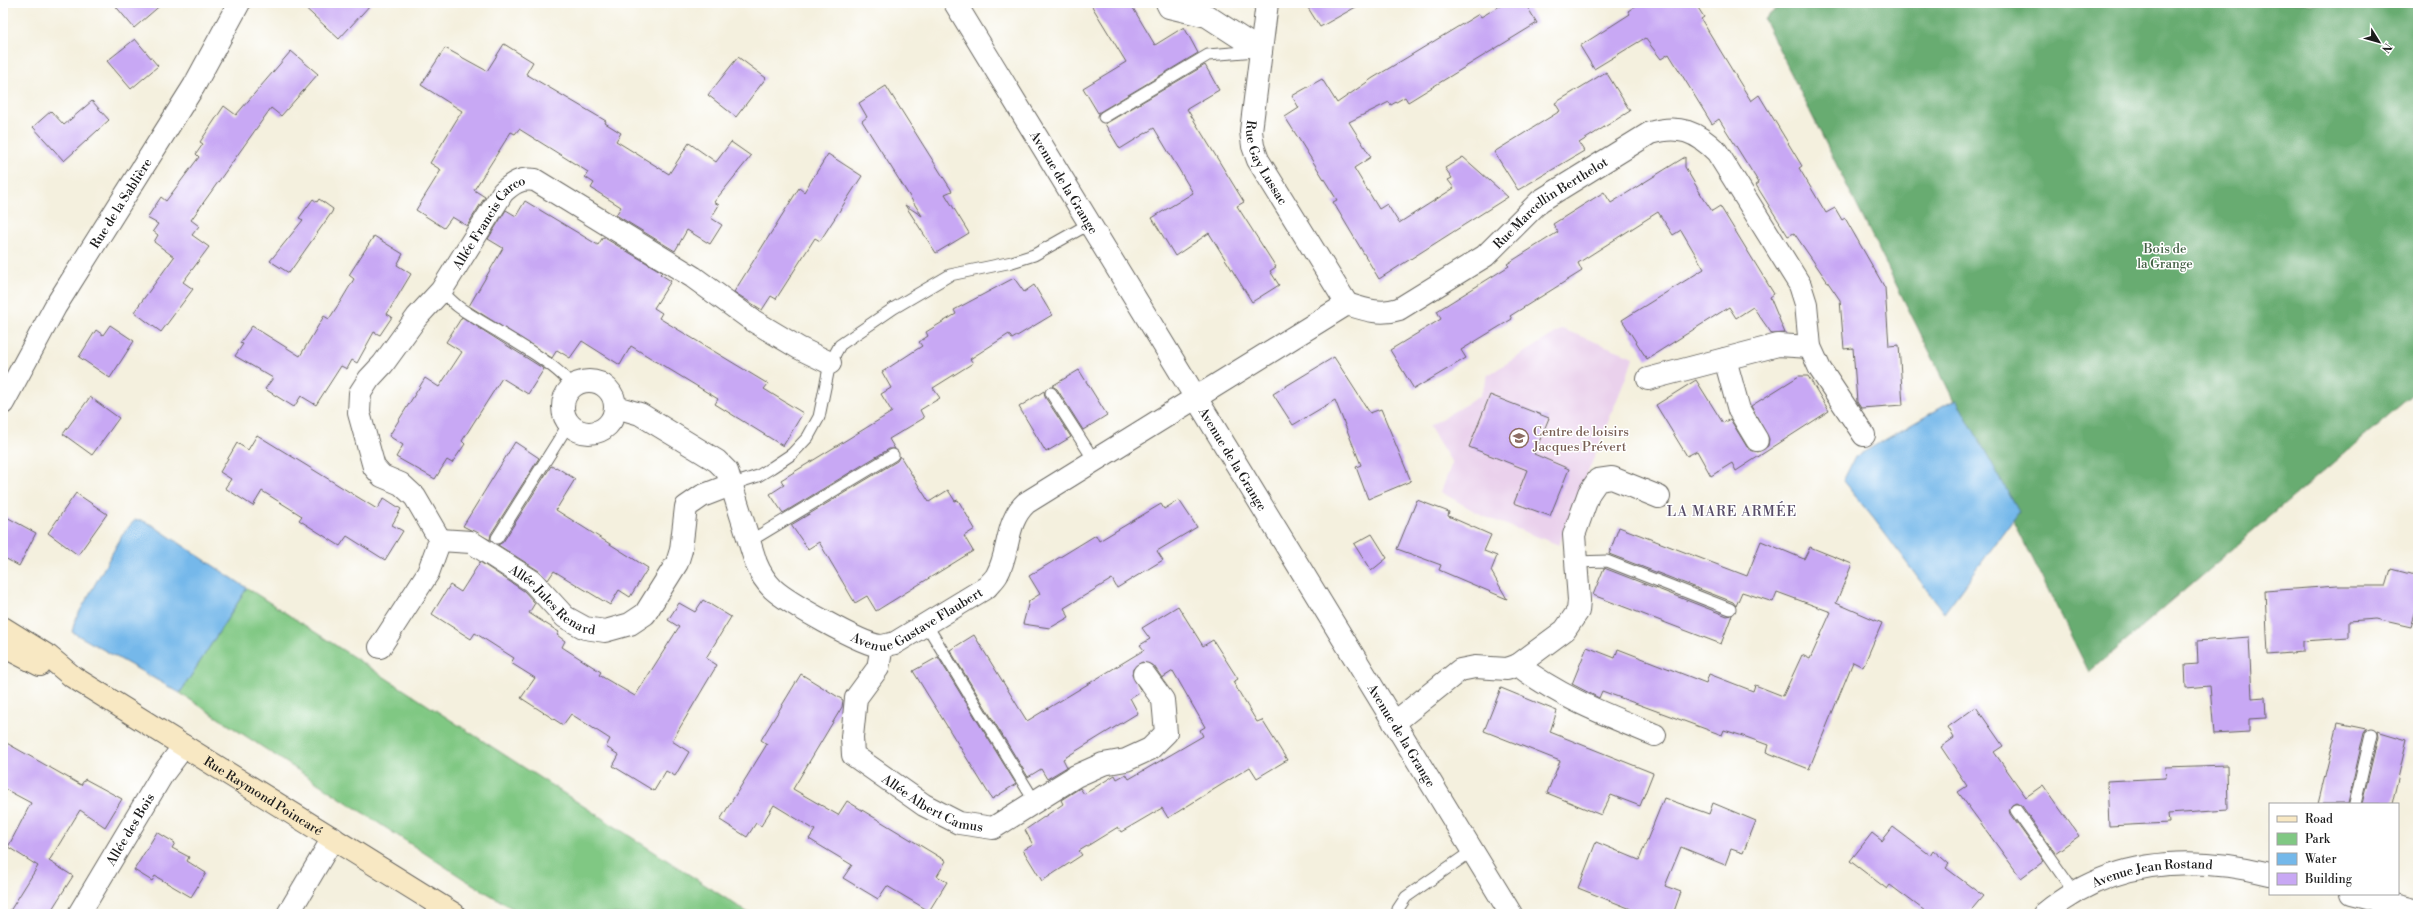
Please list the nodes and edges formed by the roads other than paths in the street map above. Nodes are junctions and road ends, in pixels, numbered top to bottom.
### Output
1 (239, 3) edge
2 (955, 3) edge
3 (1167, 3) edge
4 (1267, 3) edge
5 (1261, 51) junction
6 (1104, 117) dead end
7 (1089, 224) junction
8 (441, 291) junction
9 (1347, 304) junction
10 (1810, 347) junction
11 (1725, 359) junction
12 (830, 362) junction
13 (1648, 379) dead end
14 (572, 387) junction
15 (1050, 393) dead end
16 (1194, 398) junction
17 (3, 403) edge
18 (616, 407) junction
19 (568, 425) junction
20 (1864, 435) dead end
21 (1757, 440) dead end
22 (893, 455) dead end
23 (1094, 460) junction
24 (733, 484) junction
25 (1659, 497) dead end
26 (497, 538) dead end
27 (440, 540) junction
28 (750, 541) junction
29 (1576, 562) junction
30 (1730, 609) dead end
31 (926, 624) junction
32 (3, 628) edge
33 (3, 646) edge
34 (882, 646) junction
35 (380, 648) dead end
36 (1518, 665) junction
37 (1144, 674) dead end
38 (73, 677) junction
39 (1394, 723) junction
40 (1655, 735) dead end
41 (2371, 736) dead end
42 (184, 746) junction
43 (1035, 802) junction
44 (2355, 803) edge
45 (2016, 810) dead end
46 (333, 838) junction
47 (1472, 851) junction
48 (2269, 874) edge
49 (2074, 892) junction
50 (2356, 895) edge
51 (2418, 911) edge
52 (79, 914) edge
53 (288, 914) edge
54 (454, 914) edge
55 (1398, 914) edge
56 (1511, 914) edge
57 (2044, 914) edge

1 - 17 street, Rue de la Sablière
2 - 7 street, Avenue de la Grange
3 - 5 street
4 - 5 street, Rue Gay Lussac
5 - 6 lane
5 - 9 street, Rue Gay Lussac
7 - 12 lane
7 - 16 street, Avenue de la Grange
8 - 12 street, Allée Francis Carco
8 - 14 lane
8 - 27 street, Allée Francis Carco
9 - 10 street, Rue Marcellin Berthelot
9 - 16 street
10 - 11 street
10 - 20 street, Rue Marcellin Berthelot
11 - 13 street
11 - 21 street
12 - 24 lane
14 - 18 street
14 - 19 street
15 - 23 lane
16 - 23 street, Avenue Gustave Flaubert
16 - 39 street, Avenue de la Grange
18 - 19 street
18 - 24 street, Avenue Gustave Flaubert
19 - 26 lane
22 - 28 lane
23 - 31 street, Avenue Gustave Flaubert
24 - 27 street, Allée Jules Renard
24 - 28 street, Avenue Gustave Flaubert
25 - 29 street
27 - 35 street
28 - 34 street, Avenue Gustave Flaubert
29 - 30 lane
29 - 36 street
31 - 34 street, Avenue Gustave Flaubert
31 - 43 lane
32 - 38 main road, Rue Raymond Poincaré
33 - 38 main road, Rue Raymond Poincaré
34 - 43 street, Allée Albert Camus
36 - 39 street
36 - 40 street
37 - 43 street, Allée Albert Camus
38 - 42 main road, Rue Raymond Poincaré
39 - 47 street, Avenue de la Grange
41 - 44 lane
42 - 46 main road, Rue Raymond Poincaré
42 - 52 street, Allée des Bois
45 - 49 lane
46 - 53 street
46 - 54 main road, Rue Raymond Poincaré
47 - 55 lane
47 - 56 street, Avenue de la Grange
48 - 49 street, Avenue Jean Rostand
49 - 57 street, Avenue Jean Rostand
50 - 51 street

